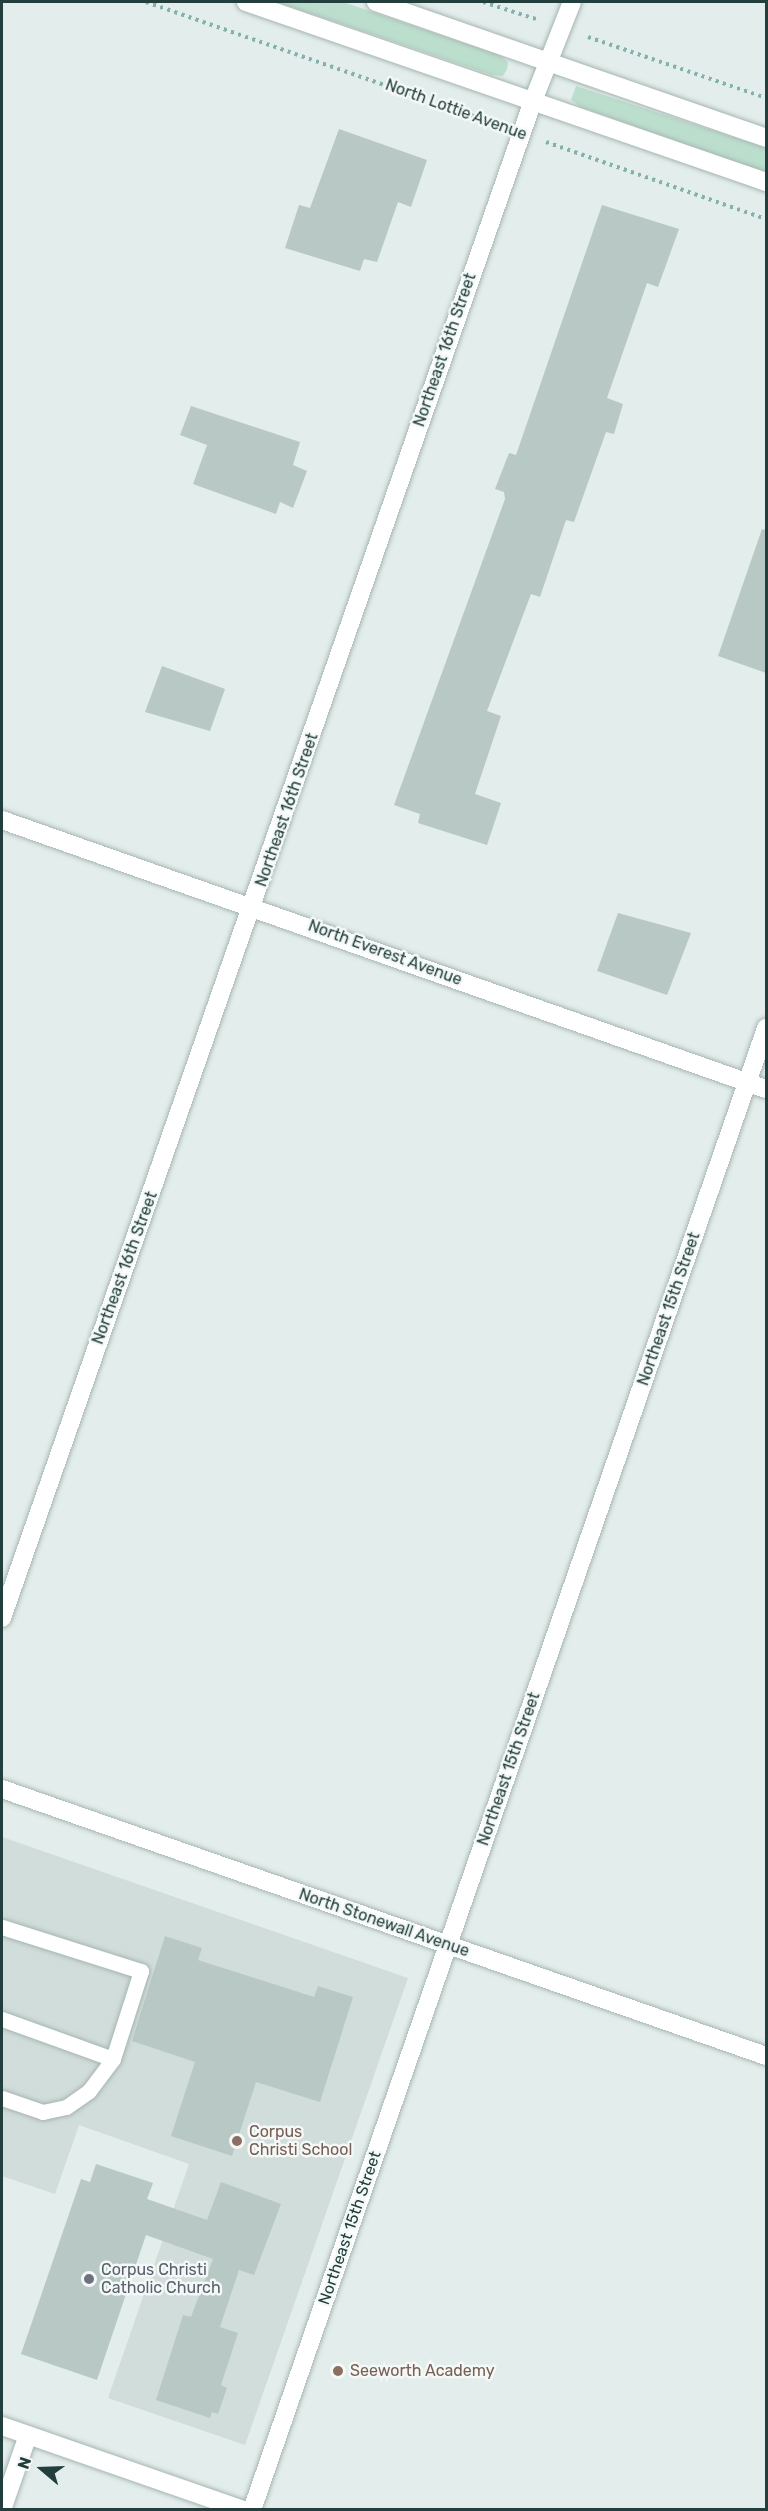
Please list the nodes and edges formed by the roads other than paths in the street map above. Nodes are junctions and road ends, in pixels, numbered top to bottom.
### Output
1 (246, 2) edge
2 (376, 2) edge
3 (572, 2) edge
4 (549, 62) junction
5 (533, 101) junction
6 (766, 138) edge
7 (766, 182) edge
8 (2, 820) edge
9 (254, 906) junction
10 (766, 1028) edge
11 (748, 1082) junction
12 (766, 1089) edge
13 (2, 1618) edge
14 (2, 1789) edge
15 (2, 1928) edge
16 (448, 1946) junction
17 (2, 2019) edge
18 (766, 2056) edge
19 (113, 2059) junction
20 (2, 2098) edge
21 (2, 2426) edge
22 (28, 2435) junction
23 (2, 2510) edge
24 (243, 2510) edge
25 (252, 2510) edge

1 - 5 street, North Lottie Avenue
2 - 4 street
3 - 4 street, Northeast 16th Street
4 - 5 street, Northeast 16th Street
4 - 6 street
5 - 7 street, North Lottie Avenue
5 - 9 street, Northeast 16th Street
8 - 9 street, North Everest Avenue
9 - 11 street, North Everest Avenue
9 - 13 street, Northeast 16th Street
10 - 11 street, Northeast 15th Street
11 - 12 street, North Everest Avenue
11 - 16 street, Northeast 15th Street
14 - 16 street, North Stonewall Avenue
15 - 19 lane
16 - 18 street, North Stonewall Avenue
16 - 25 street, Northeast 15th Street
17 - 19 lane
19 - 20 lane
21 - 22 street
22 - 23 street
22 - 24 street

